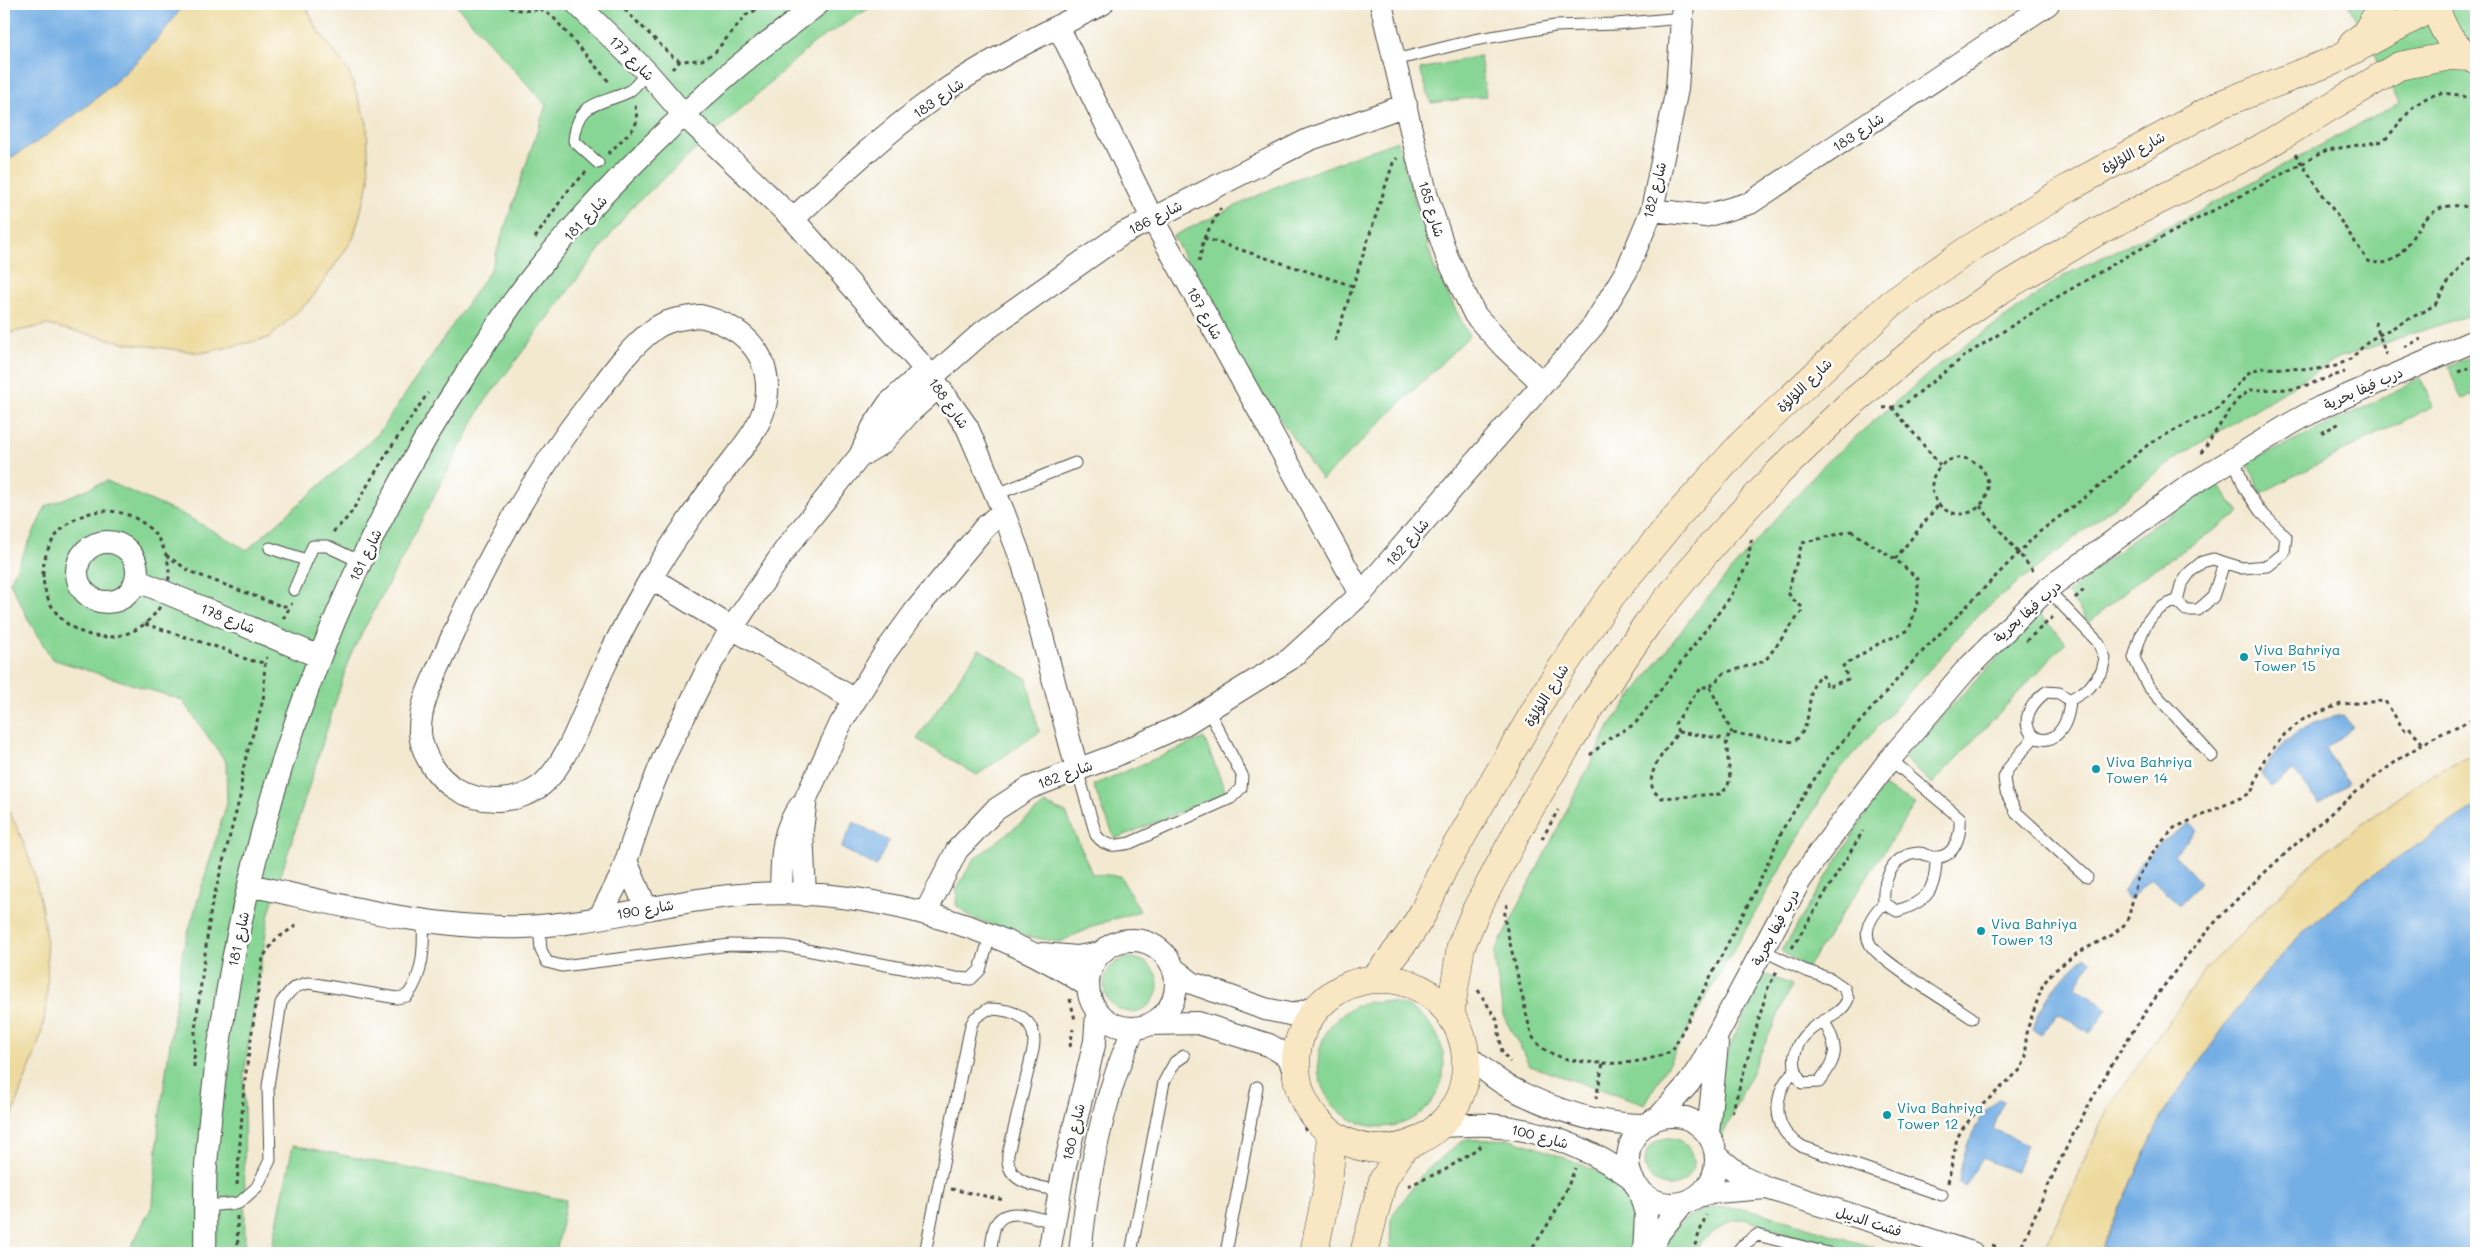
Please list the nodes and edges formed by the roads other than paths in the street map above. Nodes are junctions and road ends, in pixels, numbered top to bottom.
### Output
1 (577, 4) edge
2 (818, 4) edge
3 (1102, 4) edge
4 (1381, 4) edge
5 (2048, 4) edge
6 (2384, 4) edge
7 (2428, 4) edge
8 (2435, 4) edge
9 (1682, 11) edge
10 (1058, 26) junction
11 (2473, 59) edge
12 (1395, 60) junction
13 (2333, 61) junction
14 (653, 78) junction
15 (1406, 105) junction
16 (685, 116) junction
17 (598, 162) road end
18 (1652, 210) junction
19 (1152, 218) junction
20 (793, 219) junction
21 (2476, 340) edge
22 (932, 378) junction
23 (1543, 384) junction
24 (2234, 459) junction
25 (1075, 463) dead end
26 (1000, 503) junction
27 (270, 548) dead end
28 (306, 560) junction
29 (361, 562) junction
30 (2224, 563) junction
31 (651, 578) junction
32 (136, 580) dead end
33 (2047, 589) junction
34 (1361, 594) junction
35 (295, 596) road end
36 (2177, 601) junction
37 (732, 628) junction
38 (320, 657) junction
39 (854, 699) junction
40 (2070, 700) junction
41 (1208, 710) junction
42 (2033, 738) junction
43 (2212, 756) dead end
44 (1890, 758) junction
45 (1077, 769) junction
46 (806, 798) junction
47 (1936, 858) junction
48 (626, 861) junction
49 (2087, 877) dead end
50 (249, 885) junction
51 (781, 893) junction
52 (805, 895) junction
53 (1884, 903) junction
54 (646, 908) junction
55 (926, 912) junction
56 (600, 918) junction
57 (423, 920) junction
58 (539, 925) junction
59 (990, 936) junction
60 (1762, 950) junction
61 (1036, 954) junction
62 (1100, 954) junction
63 (1174, 969) junction
64 (1375, 979) junction
65 (1078, 988) junction
66 (1318, 1006) junction
67 (1097, 1012) junction
68 (1450, 1015) junction
69 (1972, 1018) dead end
70 (1824, 1022) junction
71 (1143, 1026) junction
72 (1718, 1036) junction
73 (1465, 1054) junction
74 (1184, 1056) dead end
75 (1794, 1071) junction
76 (1257, 1087) dead end
77 (1295, 1092) junction
78 (1652, 1122) junction
79 (1439, 1126) junction
80 (1708, 1134) junction
81 (1320, 1137) junction
82 (1404, 1147) junction
83 (1716, 1155) junction
84 (1635, 1184) junction
85 (1767, 1188) junction
86 (1059, 1190) junction
87 (1942, 1194) road end
88 (1691, 1200) junction
89 (206, 1206) junction
90 (1053, 1222) junction
91 (206, 1253) edge
92 (925, 1253) edge
93 (990, 1253) edge
94 (1049, 1253) edge
95 (1080, 1253) edge
96 (1131, 1253) edge
97 (1226, 1253) edge
98 (1314, 1253) edge
99 (1364, 1253) edge
100 (1644, 1253) edge
101 (1650, 1253) edge
102 (1736, 1253) edge
103 (1828, 1253) edge
104 (1972, 1253) edge

1 - 14 street, شارع 177
2 - 16 street, شارع 181
3 - 10 street, شارع 183
4 - 12 street, شارع 185
5 - 18 street, شارع 183
6 - 13 main road
7 - 13 main road, شارع اللؤلؤة
8 - 11 main road
9 - 12 lane
9 - 18 street, شارع 182
10 - 19 street, شارع 187
10 - 20 street, شارع 183
11 - 68 main road
12 - 15 street, شارع 185
13 - 64 main road, شارع اللؤلؤة
14 - 16 street, شارع 177
14 - 17 lane
15 - 19 street, شارع 186
15 - 23 street, شارع 185
16 - 20 street, شارع 188
16 - 29 street, شارع 181
18 - 23 street, شارع 182
19 - 22 street, شارع 186
19 - 34 street, شارع 187
20 - 22 street, شارع 188
21 - 24 street, درب فيفا بحرية
22 - 26 street, شارع 188
22 - 37 street, شارع 186
23 - 34 street, شارع 182
24 - 30 lane
24 - 33 street, درب فيفا بحرية
25 - 26 lane
26 - 39 street
26 - 45 street, شارع 188
27 - 28 lane
28 - 29 lane
28 - 35 lane
29 - 38 street, شارع 181
30 - 36 lane
30 - 36 lane
31 - 31 street
31 - 37 street
32 - 38 street, شارع 178
33 - 40 lane
33 - 44 street, درب فيفا بحرية
34 - 41 street, شارع 182
36 - 43 lane
37 - 39 street
37 - 48 street
38 - 50 street, شارع 181
39 - 46 street
40 - 42 lane
40 - 42 lane
41 - 45 street, شارع 182
41 - 45 lane
42 - 49 lane
44 - 47 lane
44 - 60 street, درب فيفا بحرية
45 - 55 street, شارع 182
46 - 51 street
46 - 52 street
47 - 53 lane
47 - 53 lane
48 - 54 street
48 - 56 street
50 - 57 street, شارع 190
50 - 89 street, شارع 181
51 - 52 street, شارع 190
51 - 54 street, شارع 190
52 - 55 street, شارع 190
53 - 69 lane
54 - 56 street, شارع 190
55 - 59 street, شارع 190
56 - 58 street, شارع 190
57 - 58 street, شارع 190
57 - 89 lane
58 - 59 lane
59 - 61 street, شارع 190
60 - 70 lane
60 - 72 street, درب فيفا بحرية
61 - 62 street, شارع 190
61 - 65 street, شارع 190
62 - 63 street
62 - 65 street
63 - 66 street
63 - 71 street
64 - 66 main road
64 - 68 main road
65 - 67 street
66 - 77 main road
67 - 71 street
67 - 86 street, شارع 180
68 - 73 main road
70 - 75 lane
70 - 75 lane
71 - 77 street
71 - 95 street, شارع 180
72 - 78 street, درب فيفا بحرية
72 - 80 street, درب فيفا بحرية
73 - 78 street
73 - 79 main road
74 - 96 lane
75 - 87 lane
76 - 97 lane
77 - 81 main road
78 - 80 street
78 - 84 street
79 - 82 main road
79 - 84 street, شارع 100
80 - 83 street
81 - 82 main road
81 - 98 main road
82 - 99 main road
83 - 85 street, فشت الديبل
83 - 88 street
84 - 88 street
84 - 100 street
85 - 88 street, فشت الديبل
85 - 104 street, فشت الديبل
86 - 90 street, شارع 180
86 - 92 lane
88 - 101 street
89 - 91 street, شارع 181
90 - 93 lane
90 - 94 street, شارع 180
102 - 103 lane

